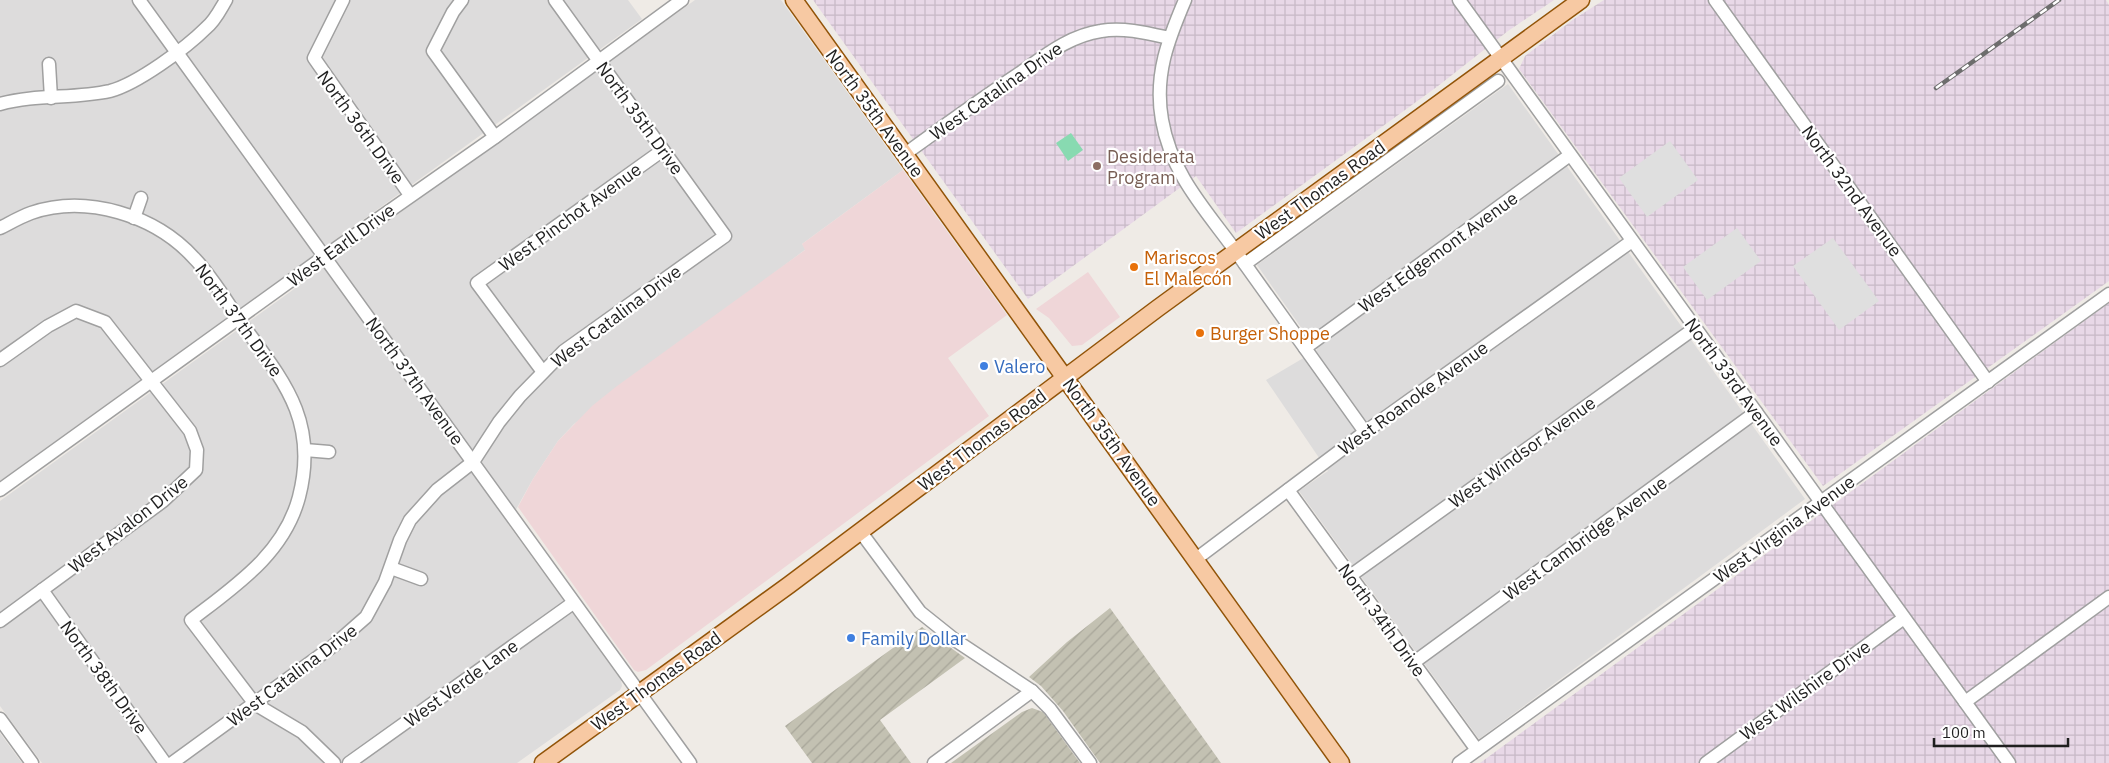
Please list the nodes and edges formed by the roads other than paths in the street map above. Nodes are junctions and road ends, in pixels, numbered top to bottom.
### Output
1 (139, 0) edge
2 (226, 0) edge
3 (343, 0) edge
4 (462, 0) edge
5 (555, 0) edge
6 (682, 0) edge
7 (794, 0) edge
8 (1185, 0) edge
9 (1459, 0) edge
10 (1581, 0) edge
11 (1715, 0) edge
12 (1169, 38) junction
13 (176, 52) junction
14 (1500, 58) junction
15 (598, 60) junction
16 (49, 64) dead end
17 (1469, 81) junction
18 (1498, 81) dead end
19 (1479, 95) junction
20 (51, 98) junction
21 (0, 104) edge
22 (495, 137) junction
23 (663, 150) junction
24 (905, 154) junction
25 (1570, 155) junction
26 (410, 195) junction
27 (141, 198) dead end
28 (134, 218) junction
29 (0, 228) edge
30 (725, 236) joint
31 (1632, 241) junction
32 (325, 256) junction
33 (1241, 258) junction
34 (2109, 294) edge
35 (239, 319) junction
36 (1695, 328) junction
37 (1305, 348) junction
38 (0, 360) edge
39 (542, 372) junction
40 (1065, 378) junction
41 (151, 382) junction
42 (1988, 382) junction
43 (1756, 412) junction
44 (1365, 432) junction
45 (306, 450) junction
46 (329, 452) dead end
47 (473, 462) junction
48 (0, 490) edge
49 (1288, 490) junction
50 (1821, 502) junction
51 (860, 531) junction
52 (1196, 559) junction
53 (391, 568) junction
54 (1350, 576) junction
55 (421, 578) dead end
56 (42, 590) junction
57 (2109, 597) edge
58 (573, 603) junction
59 (1904, 618) junction
60 (0, 620) edge
61 (1413, 663) junction
62 (1032, 691) junction
63 (640, 693) junction
64 (1965, 702) junction
65 (255, 704) junction
66 (0, 719) edge
67 (1476, 750) junction
68 (32, 763) edge
69 (165, 763) edge
70 (172, 763) edge
71 (334, 763) edge
72 (349, 763) edge
73 (543, 763) edge
74 (690, 763) edge
75 (934, 763) edge
76 (1090, 763) edge
77 (1341, 763) edge
78 (1459, 763) edge
79 (1706, 763) edge
80 (2009, 763) edge

1 - 13 street, North 37th Avenue
2 - 13 street
3 - 26 street, North 36th Drive
4 - 22 street
5 - 15 street, North 35th Drive
6 - 15 street, West Earll Drive
7 - 24 main road, North 35th Avenue
8 - 12 street
9 - 14 street, North 33rd Avenue
10 - 14 main road, West Thomas Road
11 - 42 street, North 32nd Avenue
12 - 24 street, West Catalina Drive
12 - 33 street
13 - 20 street
13 - 32 street, North 37th Avenue
14 - 17 main road, West Thomas Road
14 - 25 street, North 33rd Avenue
15 - 22 street, West Earll Drive
15 - 23 street, North 35th Drive
16 - 20 street
17 - 19 street
17 - 33 main road, West Thomas Road
18 - 19 street, West Thomas Road
19 - 33 street, West Thomas Road
20 - 21 street
22 - 26 street, West Earll Drive
23 - 30 street, North 35th Drive
23 - 39 street, West Pinchot Avenue
24 - 40 main road, North 35th Avenue
25 - 31 street, North 33rd Avenue
25 - 37 street, West Edgemont Avenue
26 - 32 street, West Earll Drive
27 - 28 street
28 - 29 street, North 37th Drive
28 - 35 street, North 37th Drive
30 - 39 street, West Catalina Drive
31 - 36 street, North 33rd Avenue
31 - 44 street, West Roanoke Avenue
32 - 35 street, West Earll Drive
32 - 47 street, North 37th Avenue
33 - 37 street
33 - 40 main road, West Thomas Road
34 - 42 street, West Virginia Avenue
35 - 41 street, West Earll Drive
35 - 45 street, North 37th Drive
36 - 43 street, North 33rd Avenue
36 - 54 street, West Windsor Avenue
37 - 44 street
38 - 41 street, West Avalon Drive
39 - 47 street, West Catalina Drive
40 - 51 main road, West Thomas Road
40 - 52 main road, North 35th Avenue
41 - 48 street, West Earll Drive
41 - 56 street, West Avalon Drive
42 - 50 street, West Virginia Avenue
43 - 50 street, North 33rd Avenue
43 - 61 street, West Cambridge Avenue
44 - 49 street, West Roanoke Avenue
45 - 46 street
45 - 65 street, North 37th Drive
47 - 53 street, West Catalina Drive
47 - 58 street, North 37th Avenue
49 - 52 street, West Roanoke Avenue
49 - 54 street, North 34th Drive
50 - 59 street, North 33rd Avenue
50 - 67 street, West Virginia Avenue
51 - 62 street
51 - 63 main road, West Thomas Road
52 - 77 main road, North 35th Avenue
53 - 55 street
53 - 65 street, West Catalina Drive
54 - 61 street, North 34th Drive
56 - 60 street, West Avalon Drive
56 - 69 street, North 38th Drive
57 - 64 street
58 - 63 street, North 37th Avenue
58 - 72 street, West Verde Lane
59 - 64 street, North 33rd Avenue
59 - 79 street, West Wilshire Drive
61 - 67 street, North 34th Drive
62 - 75 street
62 - 76 street
63 - 73 main road, West Thomas Road
63 - 74 street, North 37th Avenue
64 - 80 street, North 33rd Avenue
65 - 70 street, West Catalina Drive
65 - 71 street
66 - 68 street
67 - 78 street, West Virginia Avenue

